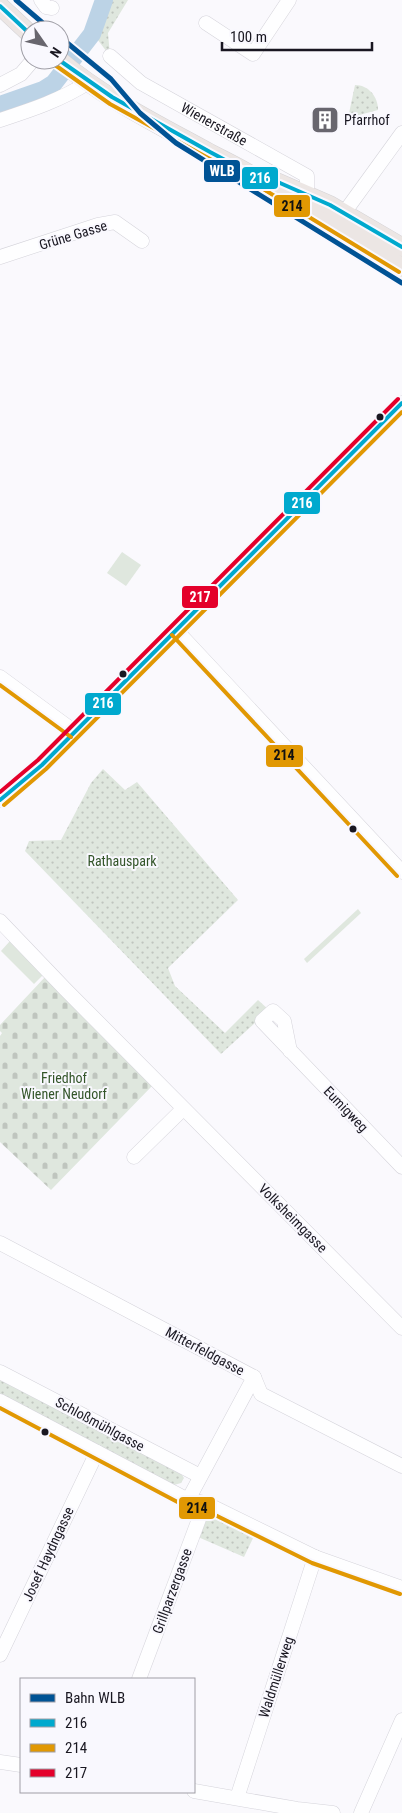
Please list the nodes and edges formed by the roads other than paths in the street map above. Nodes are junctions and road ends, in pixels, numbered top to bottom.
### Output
1 (41, 0) edge
2 (289, 0) edge
3 (0, 6) edge
4 (52, 8) dead end
5 (206, 23) dead end
6 (20, 25) edge
7 (110, 56) dead end
8 (70, 68) edge
9 (24, 70) edge
10 (82, 78) junction
11 (0, 85) edge
12 (0, 120) edge
13 (402, 133) edge
14 (257, 177) junction
15 (307, 194) junction
16 (344, 213) junction
17 (142, 242) dead end
18 (402, 247) edge
19 (0, 257) edge
20 (402, 267) edge
21 (402, 403) edge
22 (177, 631) junction
23 (0, 677) edge
24 (74, 732) junction
25 (0, 800) edge
26 (402, 872) edge
27 (0, 921) edge
28 (290, 1051) dead end
29 (183, 1109) junction
30 (134, 1157) dead end
31 (402, 1167) edge
32 (0, 1243) edge
33 (402, 1328) edge
34 (0, 1372) edge
35 (254, 1377) junction
36 (0, 1401) edge
37 (97, 1452) junction
38 (402, 1466) edge
39 (200, 1476) junction
40 (188, 1500) junction
41 (205, 1503) junction
42 (315, 1557) junction
43 (402, 1588) edge
44 (0, 1655) edge
45 (139, 1678) edge
46 (402, 1720) edge
47 (0, 1762) edge
48 (20, 1765) edge
49 (195, 1791) edge
50 (237, 1798) junction
51 (333, 1813) edge
52 (361, 1813) edge

1 - 4 street
2 - 5 street
3 - 6 main road
7 - 15 street, Wienerstraße
8 - 10 main road, Wienerstraße
9 - 11 street
10 - 12 street
10 - 14 main road, Wienerstraße
13 - 16 street
14 - 15 main road, Wienerstraße
14 - 20 main road, Wienerstraße
15 - 16 main road, Wienerstraße
16 - 18 main road, Wienerstraße
17 - 19 street, Grüne Gasse
21 - 22 street
22 - 24 street
22 - 26 street
23 - 24 street
24 - 25 street
27 - 29 street, Volksheimgasse
28 - 31 street, Eumigweg
29 - 30 street
29 - 33 street, Volksheimgasse
32 - 35 street, Mitterfeldgasse
34 - 39 street, Schloßmühlgasse
35 - 38 street, Mitterfeldgasse
35 - 39 street
36 - 37 street, Schloßmühlgasse
37 - 40 street, Schloßmühlgasse
37 - 44 street, Josef Haydngasse
39 - 40 street
40 - 41 street, Schloßmühlgasse
41 - 42 street, Schloßmühlgasse
41 - 45 street, Grillparzergasse
42 - 43 street, Schloßmühlgasse
42 - 50 street, Waldmüllerweg
46 - 52 street
47 - 48 street
49 - 50 street
50 - 51 street

